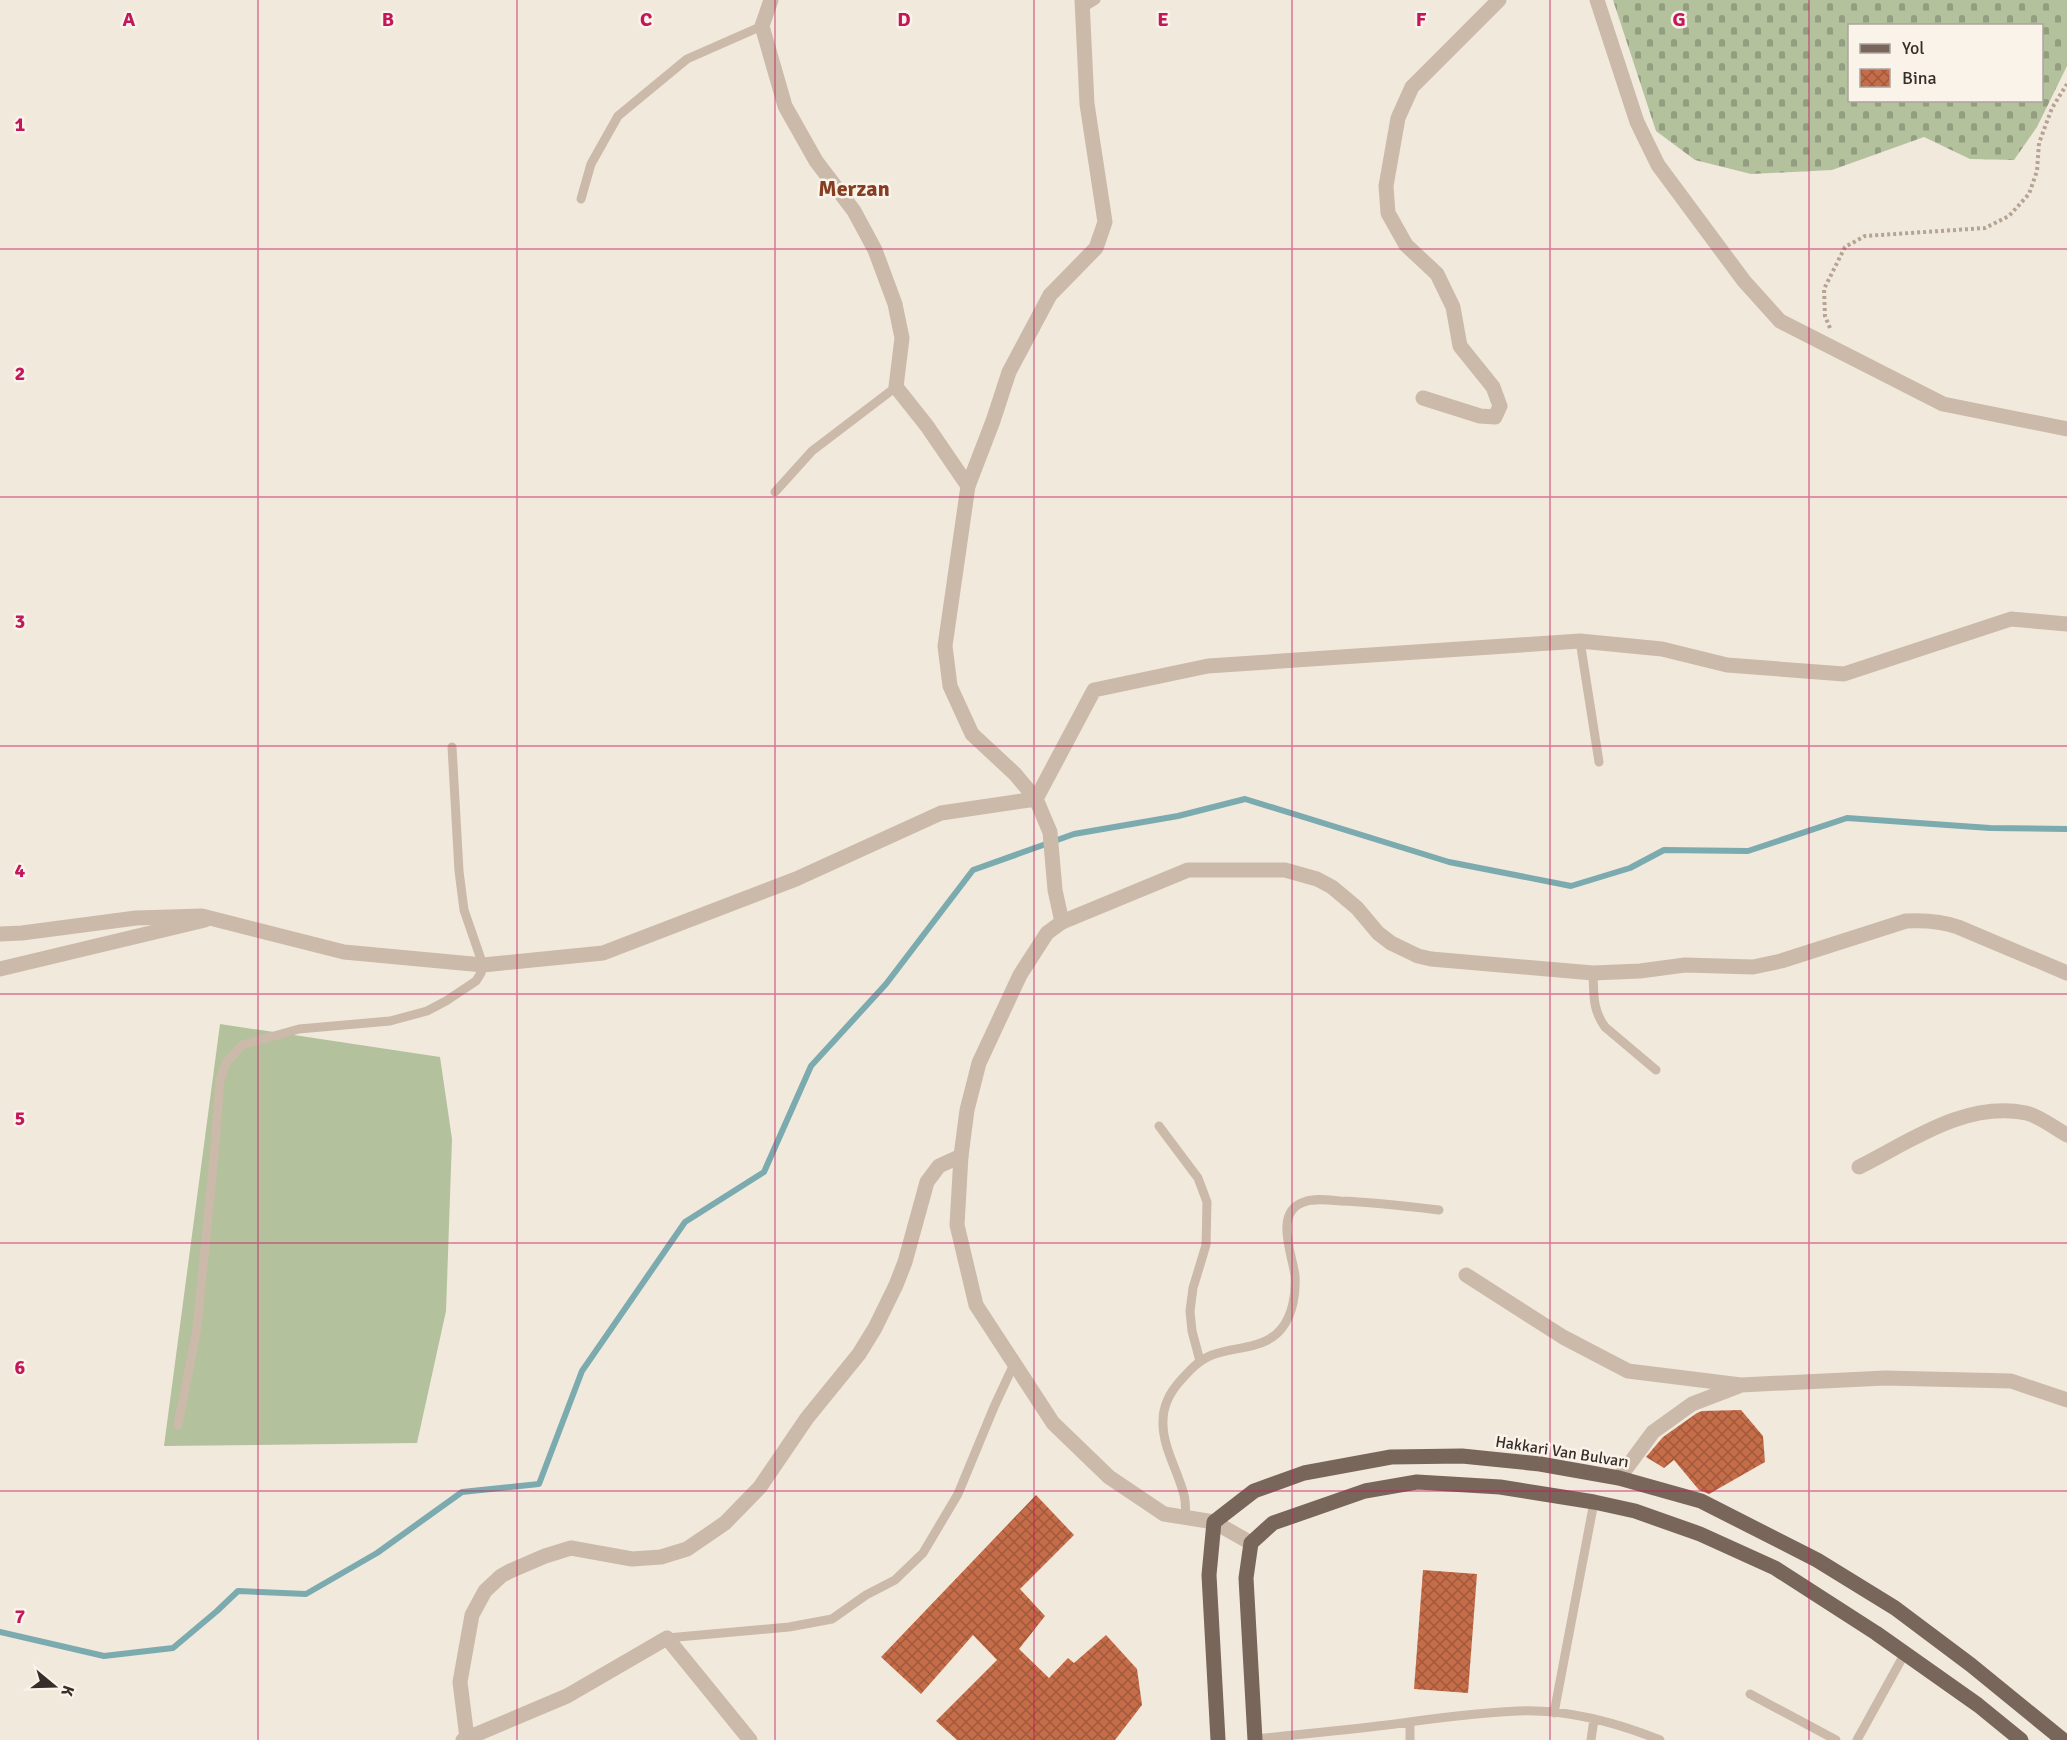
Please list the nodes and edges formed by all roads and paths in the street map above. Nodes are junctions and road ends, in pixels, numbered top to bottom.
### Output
1 (771, 0) edge
2 (1499, 0) edge
3 (1597, 0) edge
4 (1087, 3) edge
5 (762, 26) junction
6 (2067, 84) edge
7 (581, 199) dead end
8 (1839, 351) junction
9 (896, 387) junction
10 (1423, 398) dead end
11 (2067, 429) edge
12 (968, 486) junction
13 (776, 492) dead end
14 (2067, 624) edge
15 (1580, 641) junction
16 (452, 747) dead end
17 (1599, 762) dead end
18 (1036, 798) junction
19 (210, 918) junction
20 (1062, 922) junction
21 (0, 934) edge
22 (483, 964) junction
23 (0, 969) edge
24 (1593, 973) junction
25 (2067, 973) edge
26 (1656, 1070) dead end
27 (1159, 1126) dead end
28 (2067, 1135) edge
29 (961, 1155) junction
30 (1859, 1167) dead end
31 (1439, 1210) dead end
32 (1466, 1275) dead end
33 (1200, 1361) junction
34 (1014, 1364) junction
35 (1741, 1385) junction
36 (2067, 1400) edge
37 (178, 1425) dead end
38 (1619, 1478) junction
39 (1594, 1502) junction
40 (1186, 1517) junction
41 (1214, 1522) junction
42 (1251, 1543) junction
43 (667, 1638) junction
44 (1905, 1653) junction
45 (1750, 1694) dead end
46 (1554, 1713) junction
47 (1594, 1719) junction
48 (1410, 1722) junction
49 (465, 1739) edge
50 (750, 1740) edge
51 (1218, 1740) edge
52 (1255, 1740) edge
53 (1410, 1740) edge
54 (1591, 1740) edge
55 (1660, 1740) edge
56 (1836, 1740) edge
57 (1857, 1740) edge
58 (2021, 1740) edge
59 (2063, 1740) edge

1 - 5 street
2 - 10 street
3 - 8 street
4 - 12 street
5 - 7 lane
5 - 9 street
6 - 8 path
8 - 11 street
9 - 12 street
9 - 13 lane
12 - 18 street
14 - 15 street
15 - 17 lane
15 - 18 street
16 - 22 lane
18 - 20 street
18 - 22 street
19 - 21 street
19 - 22 street
19 - 23 street
20 - 24 street
20 - 29 street
22 - 37 lane
24 - 25 street
24 - 26 lane
27 - 33 lane
28 - 30 street
29 - 34 street
29 - 49 street
31 - 33 lane
32 - 35 street
33 - 40 lane
34 - 40 street
34 - 43 lane
35 - 36 street
35 - 38 street
38 - 41 main road, Hakkari Van Bulvarı
38 - 59 main road, Hakkari Van Bulvarı
39 - 42 main road
39 - 44 main road
39 - 46 lane
40 - 41 street
41 - 42 street
41 - 51 main road
42 - 52 main road
43 - 49 street
43 - 50 street
44 - 57 lane
44 - 58 main road
45 - 56 lane
46 - 47 lane
46 - 48 lane
47 - 54 lane
47 - 55 lane
48 - 52 lane
48 - 53 lane

